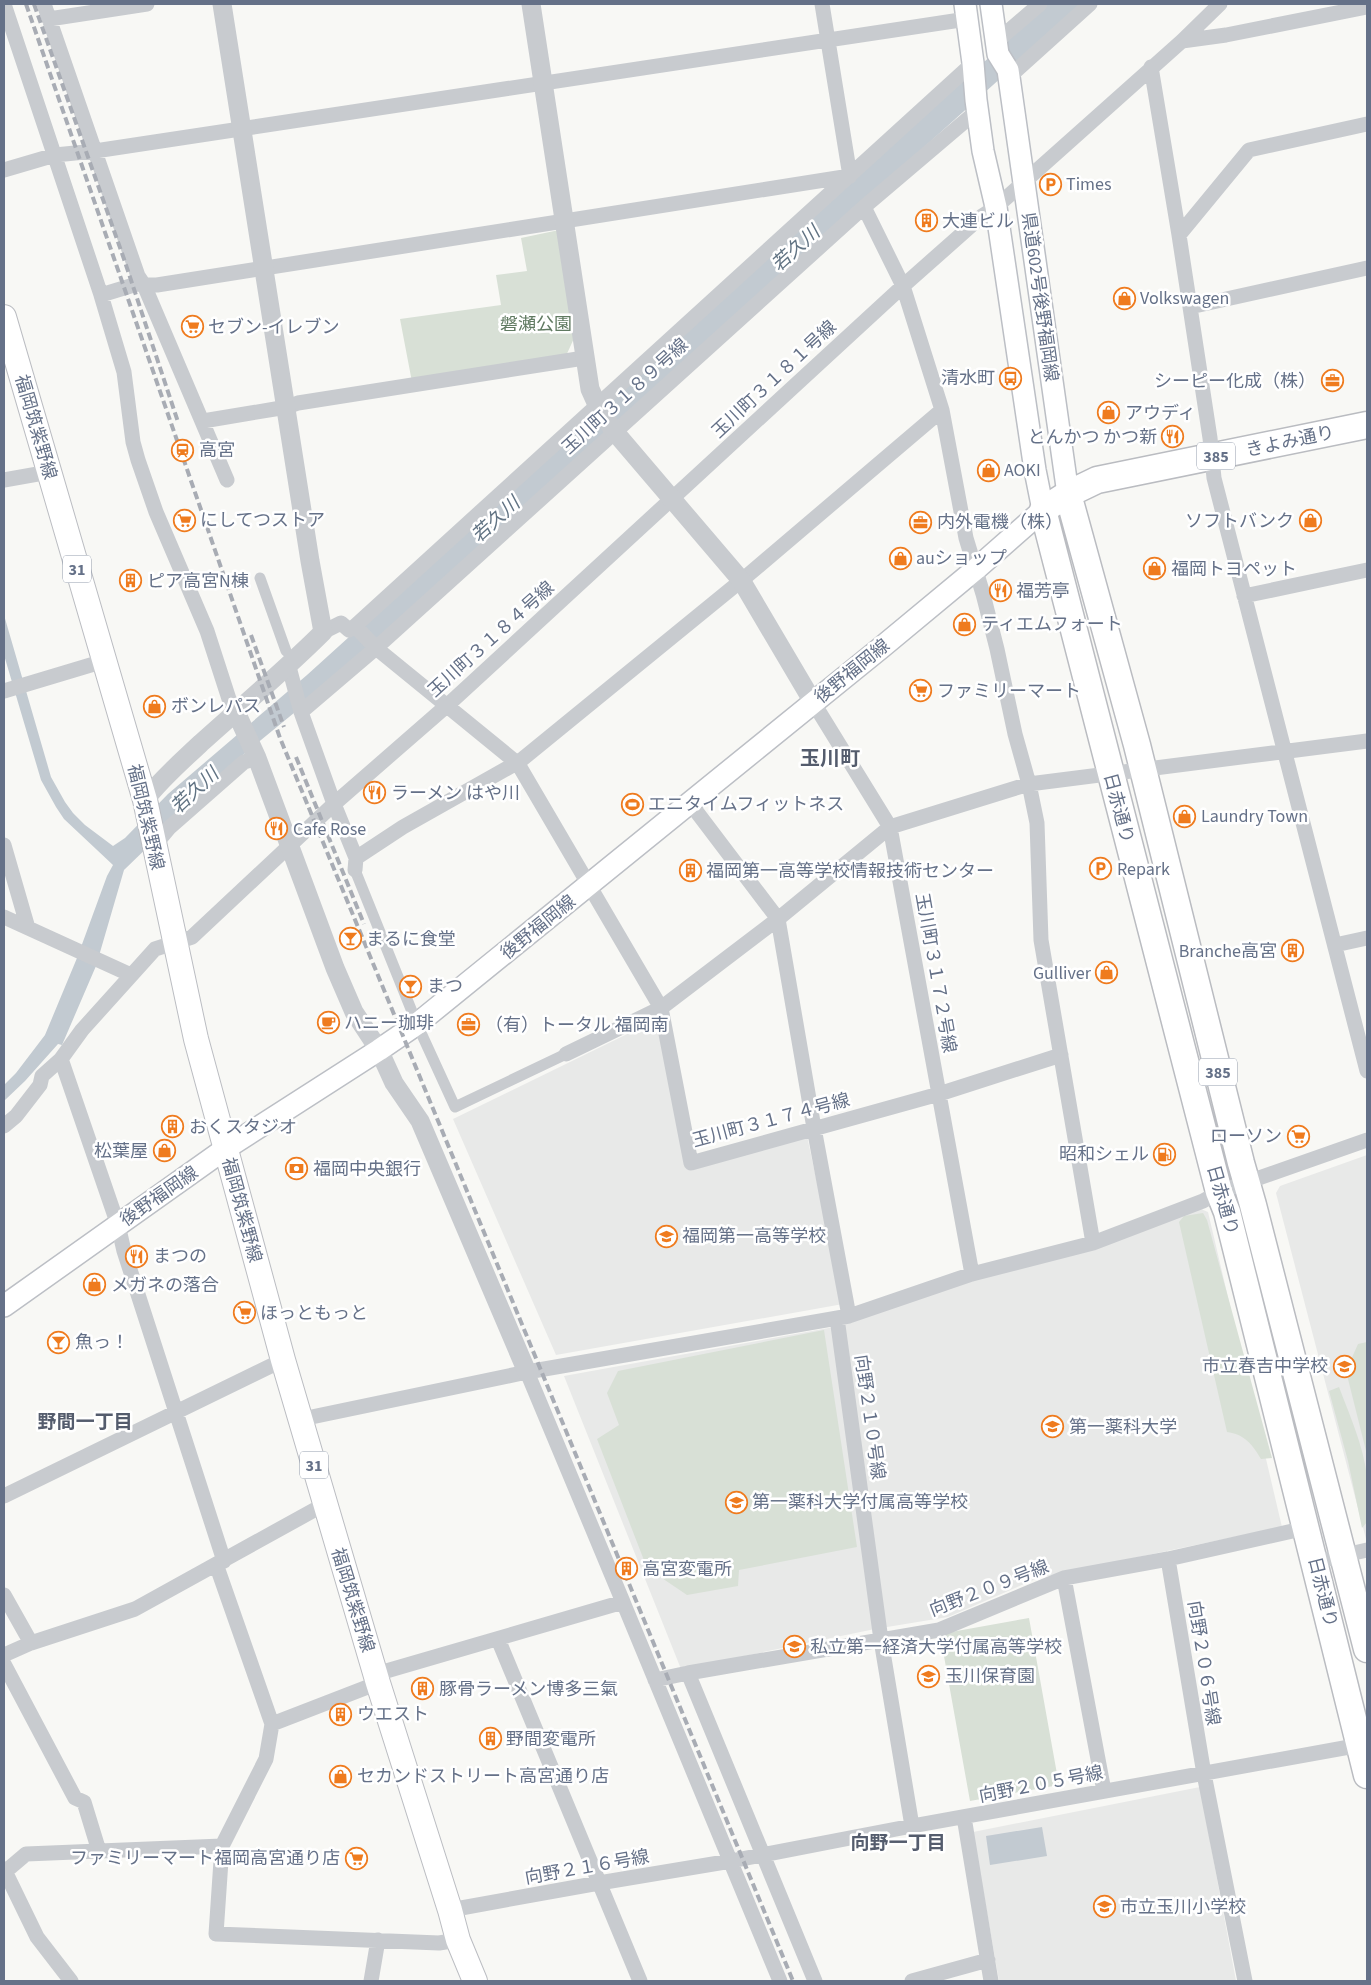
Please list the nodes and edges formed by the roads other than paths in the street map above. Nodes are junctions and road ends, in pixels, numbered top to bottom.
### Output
1 (4, 4) edge
2 (44, 4) edge
3 (147, 4) edge
4 (222, 4) edge
5 (531, 4) edge
6 (822, 4) edge
7 (991, 4) edge
8 (1040, 4) edge
9 (1090, 4) edge
10 (1220, 4) edge
11 (1367, 7) edge
12 (966, 11) edge
13 (49, 19) junction
14 (829, 39) junction
15 (1182, 41) junction
16 (1003, 61) junction
17 (973, 63) junction
18 (1151, 66) junction
19 (544, 84) junction
20 (976, 106) junction
21 (1367, 124) edge
22 (243, 128) junction
23 (95, 151) junction
24 (55, 155) junction
25 (4, 170) edge
26 (850, 176) junction
27 (1023, 181) junction
28 (864, 207) junction
29 (996, 207) junction
30 (565, 220) junction
31 (1179, 235) junction
32 (265, 268) junction
33 (1367, 268) edge
34 (144, 285) junction
35 (903, 286) junction
36 (102, 295) junction
37 (1190, 307) junction
38 (4, 316) edge
39 (584, 358) junction
40 (598, 407) junction
41 (286, 408) junction
42 (942, 410) junction
43 (203, 421) junction
44 (1367, 425) edge
45 (614, 432) junction
46 (1212, 457) junction
47 (49, 472) junction
48 (4, 480) edge
49 (228, 482) dead end
50 (1068, 494) junction
51 (671, 500) junction
52 (1043, 510) junction
53 (976, 569) junction
54 (1367, 570) edge
55 (260, 578) dead end
56 (741, 580) junction
57 (1244, 596) junction
58 (355, 626) junction
59 (323, 632) junction
60 (376, 648) junction
61 (104, 661) junction
62 (289, 667) junction
63 (14, 688) edge
64 (813, 702) junction
65 (447, 705) junction
66 (301, 712) junction
67 (239, 718) junction
68 (1367, 741) edge
69 (1283, 751) junction
70 (256, 755) junction
71 (517, 763) junction
72 (1143, 769) junction
73 (1110, 774) junction
74 (1029, 784) junction
75 (690, 803) junction
76 (334, 804) junction
77 (890, 827) junction
78 (150, 828) junction
79 (4, 845) edge
80 (291, 846) junction
81 (355, 864) junction
82 (589, 885) junction
83 (4, 917) edge
84 (778, 919) junction
85 (28, 928) junction
86 (1367, 938) edge
87 (174, 942) junction
88 (1335, 945) junction
89 (131, 975) junction
90 (661, 1008) junction
91 (417, 1024) junction
92 (379, 1050) junction
93 (566, 1054) joint
94 (1061, 1055) junction
95 (61, 1059) junction
96 (1367, 1071) edge
97 (939, 1094) junction
98 (4, 1126) edge
99 (814, 1128) junction
100 (1367, 1140) edge
101 (225, 1149) junction
102 (1247, 1184) junction
103 (1220, 1192) junction
104 (118, 1226) junction
105 (1093, 1243) junction
106 (972, 1274) junction
107 (4, 1306) edge
108 (843, 1317) junction
109 (283, 1360) junction
110 (527, 1372) junction
111 (176, 1412) junction
112 (302, 1419) junction
113 (4, 1496) edge
114 (325, 1504) junction
115 (1306, 1528) junction
116 (1355, 1553) edge
117 (1168, 1559) junction
118 (1315, 1562) junction
119 (220, 1563) junction
120 (1064, 1578) junction
121 (4, 1595) edge
122 (623, 1602) junction
123 (498, 1639) junction
124 (881, 1640) junction
125 (32, 1643) junction
126 (1367, 1649) edge
127 (4, 1655) edge
128 (4, 1664) edge
129 (688, 1673) junction
130 (377, 1679) junction
131 (655, 1680) junction
132 (272, 1724) junction
133 (1363, 1745) edge
134 (1204, 1774) junction
135 (1367, 1774) edge
136 (1104, 1791) junction
137 (964, 1817) junction
138 (912, 1826) junction
139 (222, 1846) junction
140 (99, 1851) junction
141 (762, 1855) junction
142 (731, 1861) junction
143 (5, 1870) edge
144 (599, 1883) junction
145 (450, 1910) junction
146 (378, 1940) junction
147 (458, 1940) junction
148 (988, 1960) junction
149 (71, 1981) edge
150 (371, 1981) edge
151 (474, 1981) edge
152 (640, 1981) edge
153 (780, 1981) edge
154 (815, 1981) edge
155 (912, 1981) edge
156 (991, 1981) edge
157 (1245, 1981) edge

1 - 24 street
2 - 13 street
3 - 13 street
4 - 22 street
5 - 19 street
6 - 14 street
7 - 16 main road
8 - 16 street
9 - 16 street
10 - 15 street, 玉川町３１８１号線
11 - 15 street
12 - 14 street
12 - 17 main road
13 - 23 street
14 - 19 street
14 - 26 street
15 - 18 street, 玉川町３１８１号線
16 - 27 main road, 県道602号後野福岡線
17 - 20 main road, 県道602号後野福岡線
17 - 26 street, 玉川町３１８９号線
18 - 27 street, 玉川町３１８１号線
18 - 31 street
19 - 22 street
19 - 30 street
20 - 28 street, 玉川町３１８９号線
20 - 29 main road, 県道602号後野福岡線
21 - 31 street
22 - 23 street
22 - 32 street
23 - 24 street
23 - 34 street
24 - 25 street
24 - 36 street
26 - 30 street
26 - 40 street, 玉川町３１８９号線
27 - 29 street, 玉川町３１８１号線
27 - 50 main road, 県道602号後野福岡線
28 - 35 street
28 - 45 street, 玉川町３１８９号線
29 - 35 street, 玉川町３１８１号線
29 - 52 main road, 県道602号後野福岡線
30 - 32 street
30 - 39 street
31 - 37 street
32 - 34 street
32 - 41 street
33 - 37 street
34 - 36 street
34 - 43 street
35 - 42 street
35 - 51 street, 玉川町３１８１号線
36 - 67 street
37 - 46 street
38 - 47 main road, 福岡筑紫野線 / 31
39 - 40 street
39 - 41 street
40 - 45 street
40 - 58 street, 玉川町３１８９号線
41 - 43 street
41 - 59 street
42 - 53 street
42 - 56 street
43 - 49 street
44 - 46 highway, きよみ通り / 385
45 - 51 street
45 - 60 street, 玉川町３１８９号線
46 - 50 highway, きよみ通り / 385
46 - 57 street
47 - 48 street
47 - 61 main road, 福岡筑紫野線 / 31
50 - 52 highway, きよみ通り / 385
50 - 72 highway, 日赤通り / 385
51 - 56 street
51 - 65 street, 玉川町３１８４号線
52 - 53 main road, 後野福岡線
52 - 73 highway, 日赤通り / 385
53 - 64 main road, 後野福岡線
53 - 74 street
54 - 57 street
55 - 62 street
56 - 64 street
56 - 71 street
57 - 69 street
58 - 59 street
58 - 60 street, 玉川町３１７４号線
59 - 62 street
60 - 65 street, 玉川町３１７４号線
60 - 66 street, 玉川町３１８９号線
61 - 63 street
61 - 78 main road, 福岡筑紫野線 / 31
62 - 66 street
62 - 67 street
64 - 75 main road, 後野福岡線
64 - 77 street, 玉川町３１７２号線
65 - 71 street, 玉川町３１７４号線
65 - 76 street, 玉川町３１８４号線
66 - 76 street
67 - 70 street
67 - 78 street
68 - 69 street
69 - 72 street
69 - 88 street
70 - 78 street
70 - 80 street
71 - 81 street
71 - 82 street, 玉川町３１７４号線
72 - 73 street
72 - 102 highway, 日赤通り / 385
73 - 74 street
73 - 103 highway, 日赤通り / 385
74 - 77 street
74 - 94 street
75 - 82 main road, 後野福岡線
75 - 84 street
76 - 80 street, 玉川町３１８４号線
76 - 81 street
77 - 84 street
77 - 97 street, 玉川町３１７２号線
78 - 87 main road, 福岡筑紫野線 / 31
79 - 85 street
80 - 87 street, 玉川町３１８４号線
80 - 92 street
81 - 91 street
82 - 90 street, 玉川町３１７４号線
82 - 91 main road, 後野福岡線
83 - 85 street
84 - 90 street
84 - 99 street, 向野２１０号線
85 - 89 street
86 - 88 street
87 - 89 street, 玉川町３１８４号線
87 - 101 main road, 福岡筑紫野線 / 31
88 - 96 street
89 - 95 street, 玉川町３１８４号線
90 - 93 street
90 - 99 street, 玉川町３１７４号線
91 - 92 main road, 後野福岡線
91 - 93 street
92 - 101 main road, 後野福岡線
92 - 110 street
94 - 97 street, 玉川町３１７４号線
94 - 105 street
95 - 98 street, 玉川町３１８４号線
95 - 104 street
97 - 99 street, 玉川町３１７４号線
97 - 106 street, 玉川町３１７２号線
99 - 108 street, 向野２１０号線
100 - 102 street
101 - 104 main road, 後野福岡線
101 - 109 main road, 福岡筑紫野線 / 31
102 - 103 street
102 - 116 highway, 日赤通り / 385
103 - 105 street
103 - 115 highway, 日赤通り / 385
104 - 107 main road, 後野福岡線
104 - 111 street
105 - 106 street
106 - 108 street
108 - 110 street
108 - 124 street, 向野２１０号線
109 - 111 street
109 - 112 main road, 福岡筑紫野線 / 31
110 - 112 street
110 - 122 street
111 - 113 street
111 - 119 street
112 - 114 main road, 福岡筑紫野線 / 31
114 - 119 street
114 - 130 main road, 福岡筑紫野線 / 31
115 - 117 street, 向野２０９号線
115 - 118 highway, 日赤通り / 385
116 - 118 street
116 - 126 highway, 日赤通り / 385
117 - 120 street, 向野２０９号線
117 - 134 street, 向野２０６号線
118 - 133 highway, 日赤通り / 385
119 - 125 street
119 - 132 street
120 - 124 street, 向野２０９号線
120 - 136 street
121 - 125 street
122 - 123 street
122 - 131 street
123 - 130 street
123 - 144 street
124 - 129 street, 向野２０９号線
124 - 138 street, 向野２１０号線
125 - 127 street
128 - 140 street
129 - 131 street, 向野２０９号線
129 - 141 street
130 - 132 street
130 - 145 main road, 福岡筑紫野線 / 31
131 - 142 street
132 - 139 street
133 - 134 street, 向野２０５号線
133 - 135 highway, 日赤通り / 385
134 - 136 street, 向野２０５号線
134 - 157 street, 向野２０６号線
136 - 137 street, 向野２０５号線
137 - 138 street, 向野２０５号線
137 - 148 street
138 - 141 street, 向野２０５号線
139 - 140 street
139 - 146 street
140 - 143 street
141 - 142 street, 向野２０５号線
141 - 154 street
142 - 144 street, 向野２１６号線
142 - 153 street
143 - 149 street
144 - 145 street, 向野２１６号線
144 - 152 street
145 - 147 main road, 福岡筑紫野線 / 31
146 - 147 street
146 - 150 street
147 - 151 main road, 福岡筑紫野線 / 31
148 - 155 street
148 - 156 street

